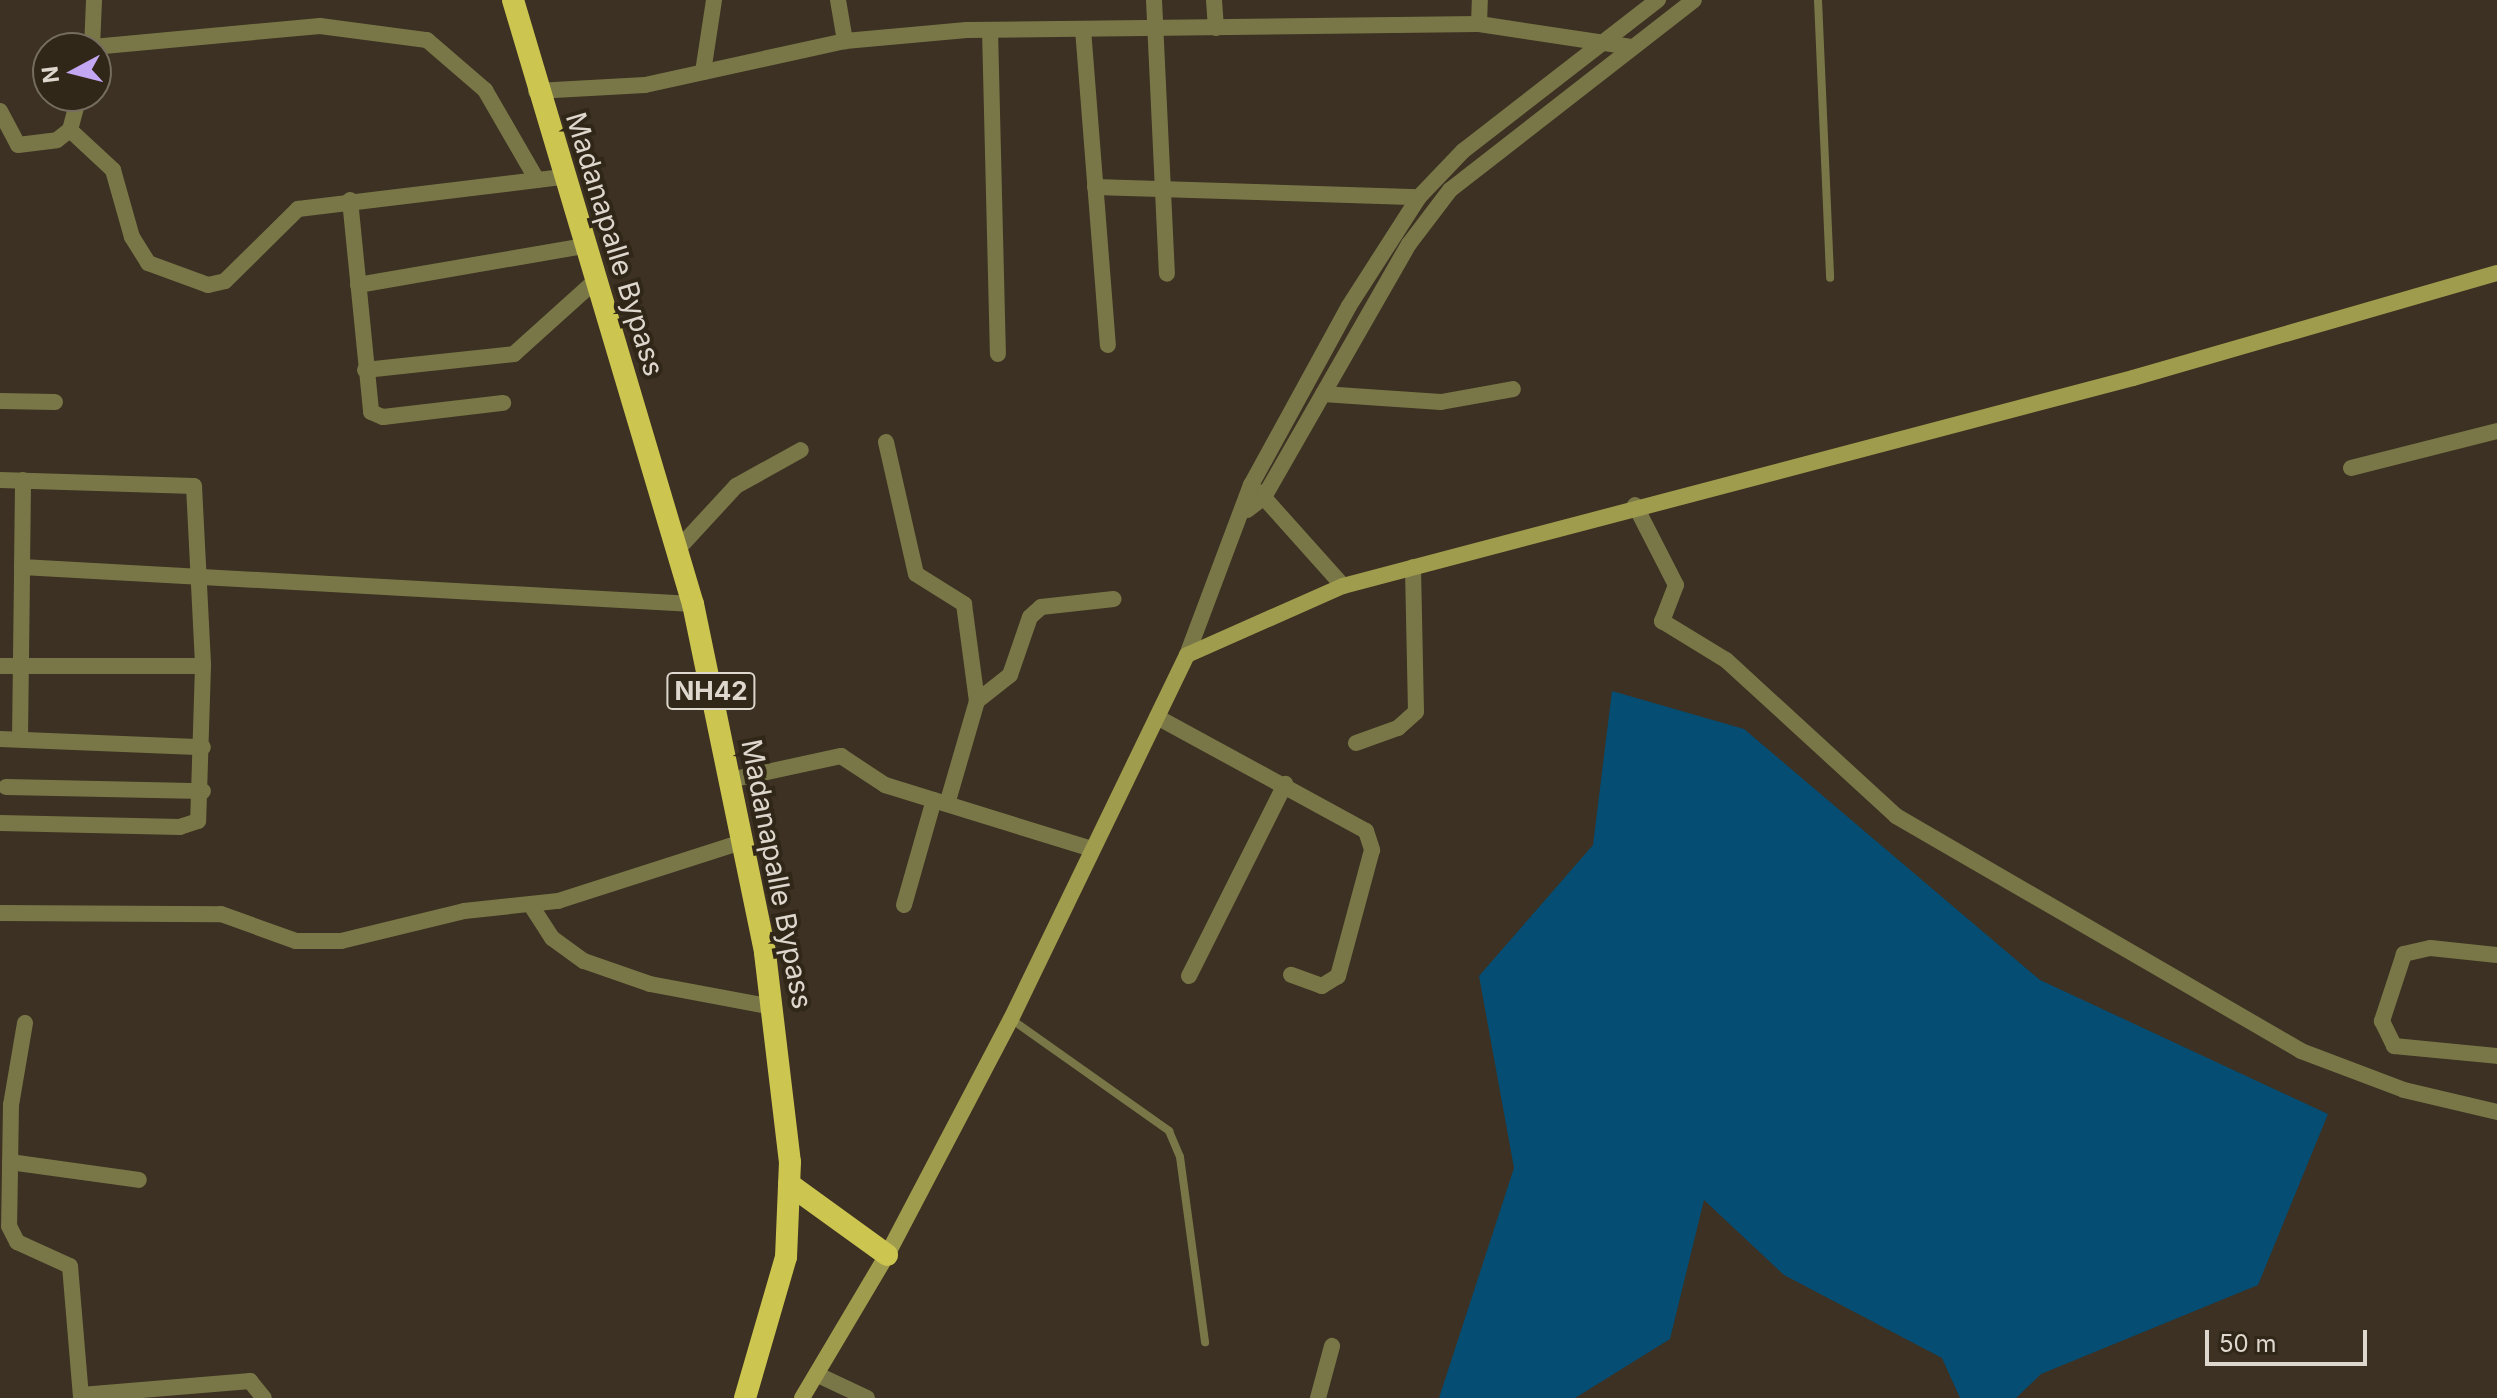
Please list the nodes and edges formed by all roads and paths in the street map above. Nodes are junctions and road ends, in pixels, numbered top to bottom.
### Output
1 (94, 0) edge
2 (513, 0) edge
3 (714, 0) edge
4 (838, 0) edge
5 (1154, 0) edge
6 (1214, 0) edge
7 (1480, 0) edge
8 (1658, 0) edge
9 (1694, 0) edge
10 (1818, 0) edge
11 (1479, 24) junction
12 (1216, 28) junction
13 (1083, 29) junction
14 (1153, 29) junction
15 (990, 30) junction
16 (93, 32) edge
17 (845, 41) junction
18 (1604, 43) junction
19 (112, 45) edge
20 (1631, 47) junction
21 (703, 72) junction
22 (536, 91) junction
23 (0, 111) edge
24 (75, 112) edge
25 (70, 130) junction
26 (563, 177) junction
27 (537, 180) junction
28 (1162, 184) junction
29 (1095, 187) junction
30 (1419, 197) junction
31 (350, 200) junction
32 (584, 246) junction
33 (2497, 273) edge
34 (1167, 274) dead end
35 (1830, 278) dead end
36 (595, 281) junction
37 (358, 285) junction
38 (1108, 345) dead end
39 (998, 354) dead end
40 (365, 370) junction
41 (1513, 389) dead end
42 (1323, 394) junction
43 (0, 401) edge
44 (55, 402) dead end
45 (503, 403) dead end
46 (2497, 431) edge
47 (886, 442) dead end
48 (801, 450) dead end
49 (2351, 468) dead end
50 (0, 480) edge
51 (23, 480) junction
52 (1251, 485) junction
53 (1264, 497) junction
54 (1635, 505) junction
55 (1247, 510) junction
56 (677, 550) junction
57 (22, 567) junction
58 (1413, 567) junction
59 (200, 577) junction
60 (1343, 586) junction
61 (1114, 599) dead end
62 (693, 604) junction
63 (1187, 655) junction
64 (23, 665) junction
65 (0, 666) edge
66 (203, 666) junction
67 (977, 701) junction
68 (1157, 717) junction
69 (0, 739) edge
70 (20, 739) junction
71 (1356, 743) dead end
72 (203, 747) junction
73 (730, 780) junction
74 (1285, 784) junction
75 (6, 787) dead end
76 (203, 791) junction
77 (940, 802) junction
78 (0, 823) edge
79 (742, 842) junction
80 (1092, 849) junction
81 (904, 905) dead end
82 (532, 907) junction
83 (0, 913) edge
84 (2497, 955) edge
85 (1291, 975) dead end
86 (1189, 976) dead end
87 (773, 1007) junction
88 (1011, 1019) junction
89 (25, 1023) dead end
90 (2497, 1056) edge
91 (2497, 1112) edge
92 (10, 1162) junction
93 (139, 1180) dead end
94 (789, 1184) junction
95 (887, 1255) junction
96 (1205, 1342) dead end
97 (1332, 1346) dead end
98 (818, 1375) junction
99 (81, 1396) edge
100 (264, 1398) edge
101 (745, 1398) edge
102 (802, 1398) edge
103 (867, 1398) edge
104 (1318, 1398) edge

1 - 16 street
2 - 22 highway, Madanapalle Bypass / NH42
3 - 21 street
4 - 17 street
5 - 14 street
6 - 12 street
7 - 11 street
8 - 18 street
9 - 20 street
10 - 35 lane
11 - 12 street
11 - 18 street
12 - 14 street
13 - 14 street
13 - 15 street
13 - 29 street
14 - 28 street
15 - 17 street
15 - 39 street
17 - 21 street
18 - 20 street
18 - 30 street
19 - 27 street
20 - 42 street
21 - 22 street
22 - 26 highway, Madanapalle Bypass / NH42
23 - 25 street
24 - 25 street
25 - 31 street
26 - 27 street
26 - 32 highway, Madanapalle Bypass / NH42
27 - 31 street
28 - 29 street
28 - 30 street
28 - 34 street
29 - 38 street
30 - 52 street
31 - 37 street
32 - 36 highway, Madanapalle Bypass / NH42
32 - 37 street
33 - 54 main road
36 - 40 street
36 - 56 highway, Madanapalle Bypass / NH42
37 - 40 street
40 - 45 street
41 - 42 street
42 - 53 street
43 - 44 street
46 - 49 street
47 - 67 street
48 - 56 street
50 - 51 street
51 - 57 street
51 - 59 street
52 - 53 street
52 - 55 street
53 - 55 street
53 - 60 street
54 - 58 main road
54 - 91 street
55 - 63 street
56 - 62 highway, Madanapalle Bypass / NH42
57 - 59 street
57 - 64 street
58 - 60 main road
58 - 71 street
59 - 62 street
59 - 66 street
60 - 63 main road
61 - 67 street
62 - 73 highway, Madanapalle Bypass / NH42
63 - 68 main road
64 - 65 street
64 - 66 street
64 - 70 street
66 - 72 street
67 - 77 street
68 - 74 street
68 - 80 main road
69 - 70 street
70 - 72 street
72 - 76 street
73 - 77 street
73 - 79 highway, Madanapalle Bypass / NH42
74 - 85 street
74 - 86 street
75 - 76 street
76 - 78 street
77 - 80 street
77 - 81 street
79 - 82 street
79 - 87 highway, Madanapalle Bypass / NH42
80 - 88 main road
82 - 83 street
82 - 87 street
84 - 90 street
87 - 94 highway, Madanapalle Bypass / NH42
88 - 95 main road
88 - 96 lane
89 - 92 street
92 - 93 street
92 - 99 street
94 - 95 highway
94 - 101 highway, Madanapalle Bypass / NH42
95 - 98 main road
97 - 104 street
98 - 102 main road
98 - 103 street
99 - 100 street

